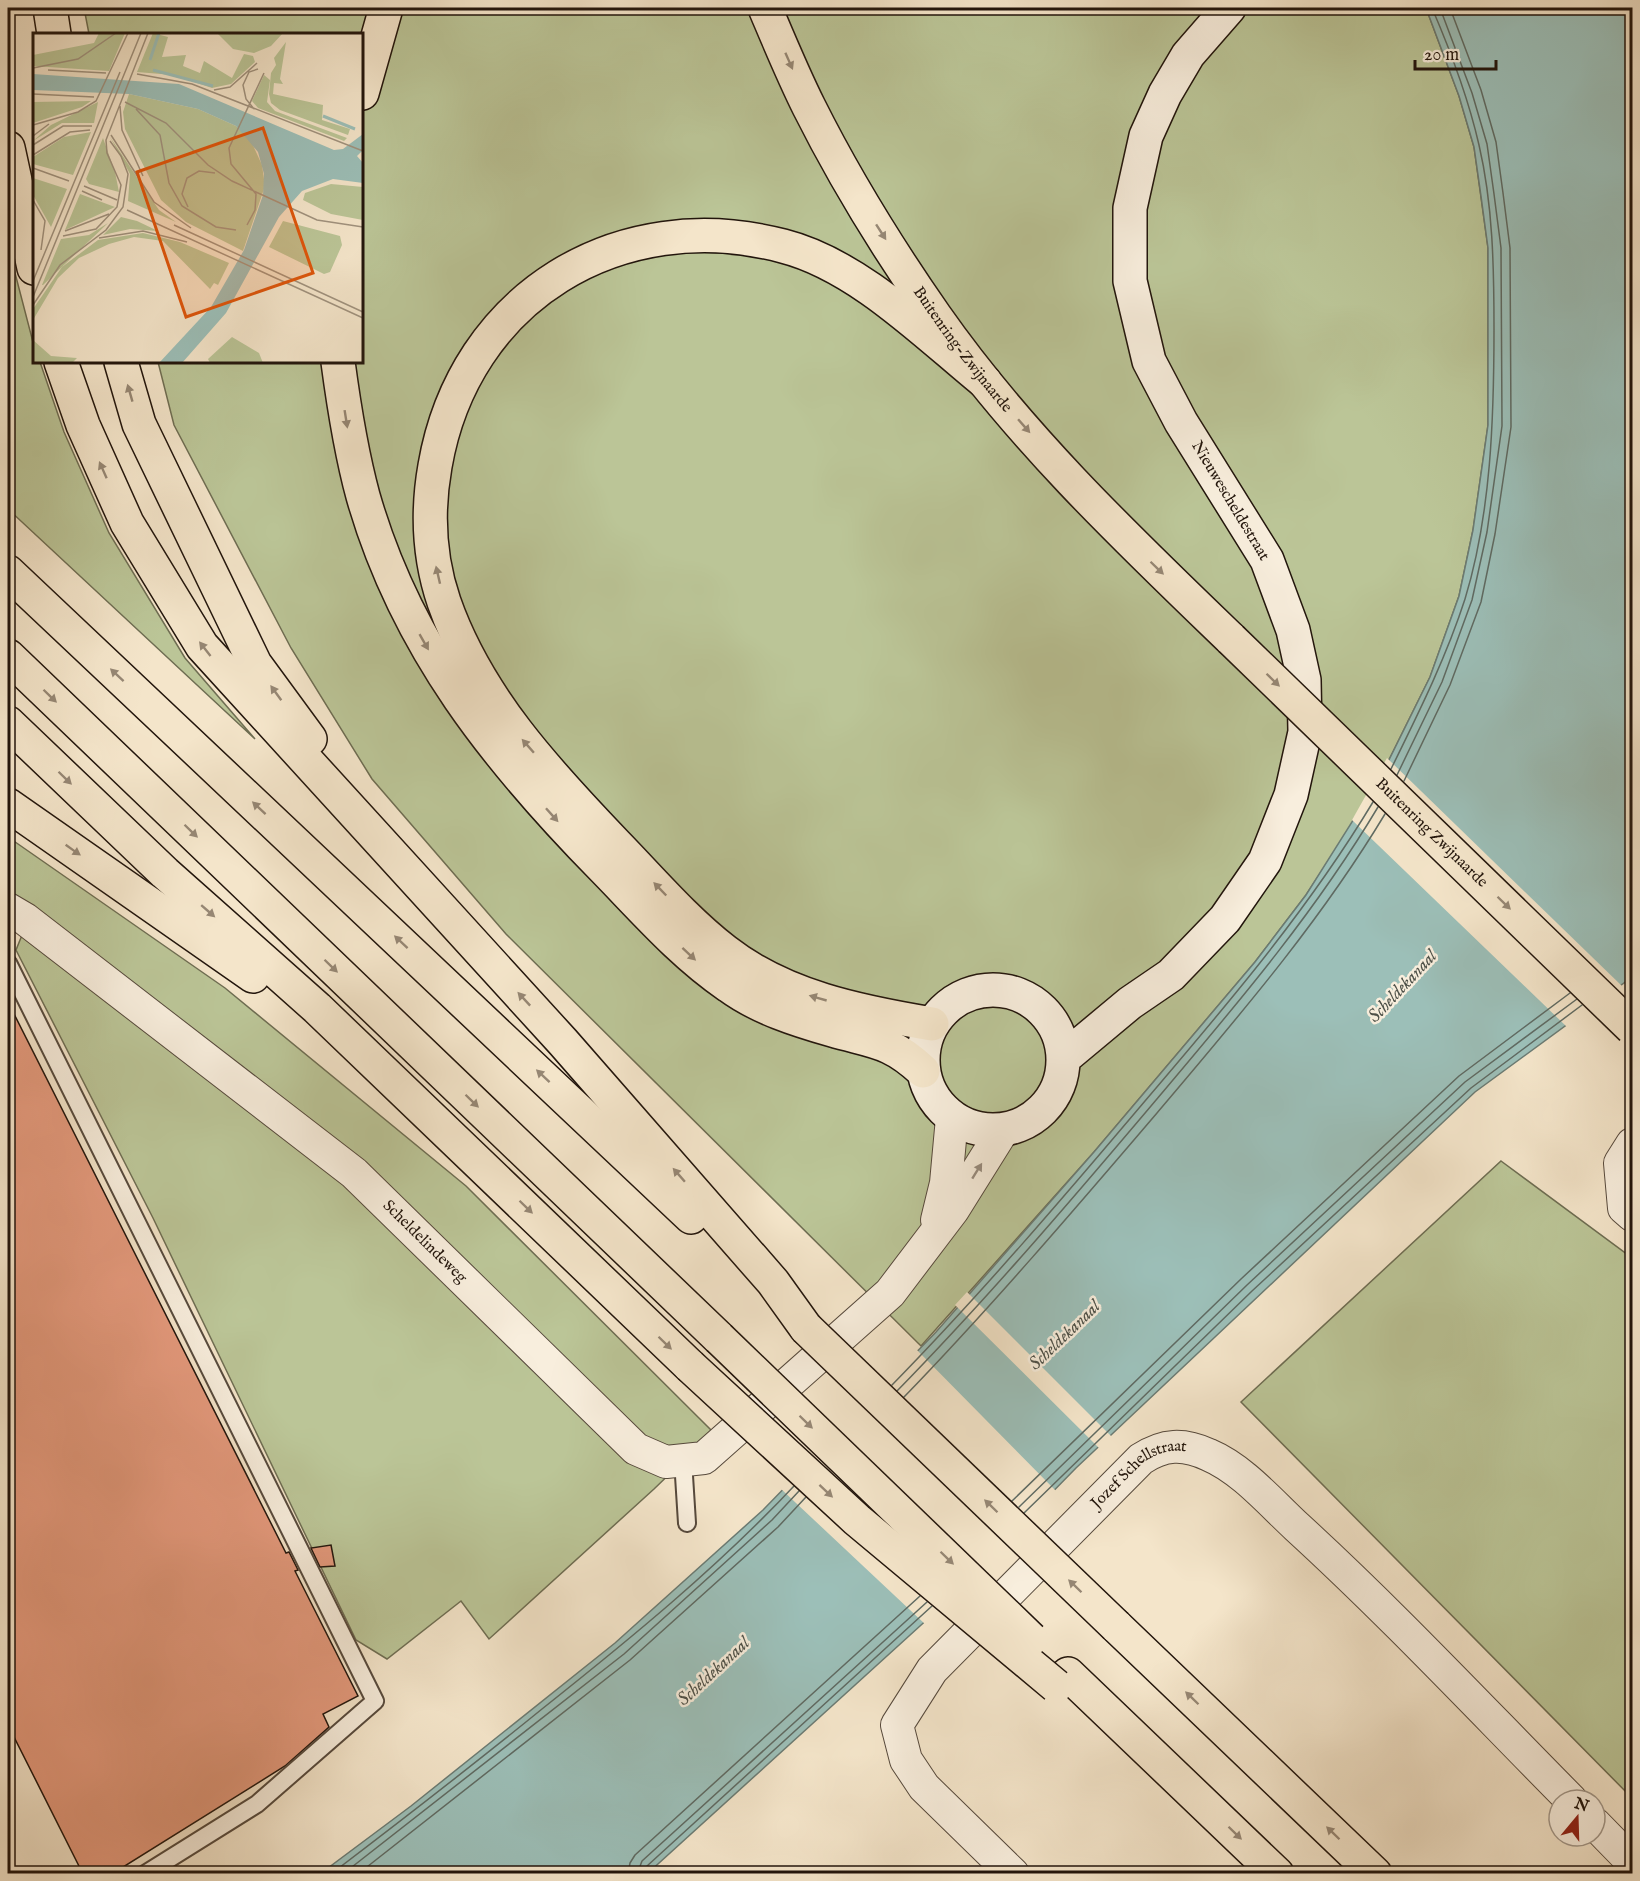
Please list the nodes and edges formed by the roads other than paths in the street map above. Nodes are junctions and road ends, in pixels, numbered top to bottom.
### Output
1 (50, 8) edge
2 (386, 8) edge
3 (765, 8) edge
4 (1228, 8) edge
5 (54, 33) edge
6 (363, 89) edge
7 (8, 148) edge
8 (15, 238) edge
9 (33, 266) edge
10 (62, 363) edge
11 (121, 363) edge
12 (338, 363) edge
13 (985, 381) junction
14 (8, 572) edge
15 (1231, 639) joint
16 (8, 656) edge
17 (8, 723) edge
18 (8, 805) edge
19 (398, 858) junction
20 (8, 909) edge
21 (8, 963) edge
22 (1130, 1003) junction
23 (1048, 1016) junction
24 (932, 1024) junction
25 (1632, 1028) edge
26 (1064, 1058) junction
27 (923, 1071) junction
28 (952, 1118) junction
29 (1003, 1130) junction
30 (1632, 1144) edge
31 (484, 1166) junction
32 (1632, 1215) edge
33 (934, 1238) junction
34 (770, 1286) junction
35 (818, 1337) junction
36 (683, 1460) junction
37 (687, 1523) dead end
38 (1062, 1680) junction
39 (1559, 1788) edge
40 (1607, 1836) edge
41 (1632, 1862) edge
42 (145, 1874) edge
43 (1013, 1874) edge
44 (1277, 1874) edge
45 (1376, 1874) edge

1 - 5 highway
2 - 6 highway
3 -> 13 highway, Buitenring-Zwijnaarde
4 - 22 main road, Nieuwescheldestraat
7 - 8 highway
8 - 9 highway
19 -> 10 highway
19 -> 11 highway
12 -> 27 highway
13 -> 15 highway, Buitenring-Zwijnaarde
24 -> 13 highway
34 -> 14 highway
15 -> 25 highway, Buitenring Zwijnaarde, bridge
16 -> 38 highway, bridge
17 -> 31 highway
18 -> 31 highway
34 -> 19 highway
20 - 36 street, Scheldelindeweg
21 - 42 lane
22 - 23 main road, Nieuwescheldestraat
22 - 26 main road, Nieuwescheldestraat
23 - 24 main road
23 - 26 main road
24 - 27 main road
26 - 29 main road
27 - 28 main road
28 - 29 main road
28 - 33 street
33 -> 29 street
30 - 32 street
31 -> 38 highway, bridge
33 - 35 street
34 - 35 highway
35 - 36 street, Scheldelindeweg
45 -> 35 highway, bridge
36 - 37 lane
38 -> 44 highway
39 - 43 street, Jozef Schellstraat
40 - 41 street

